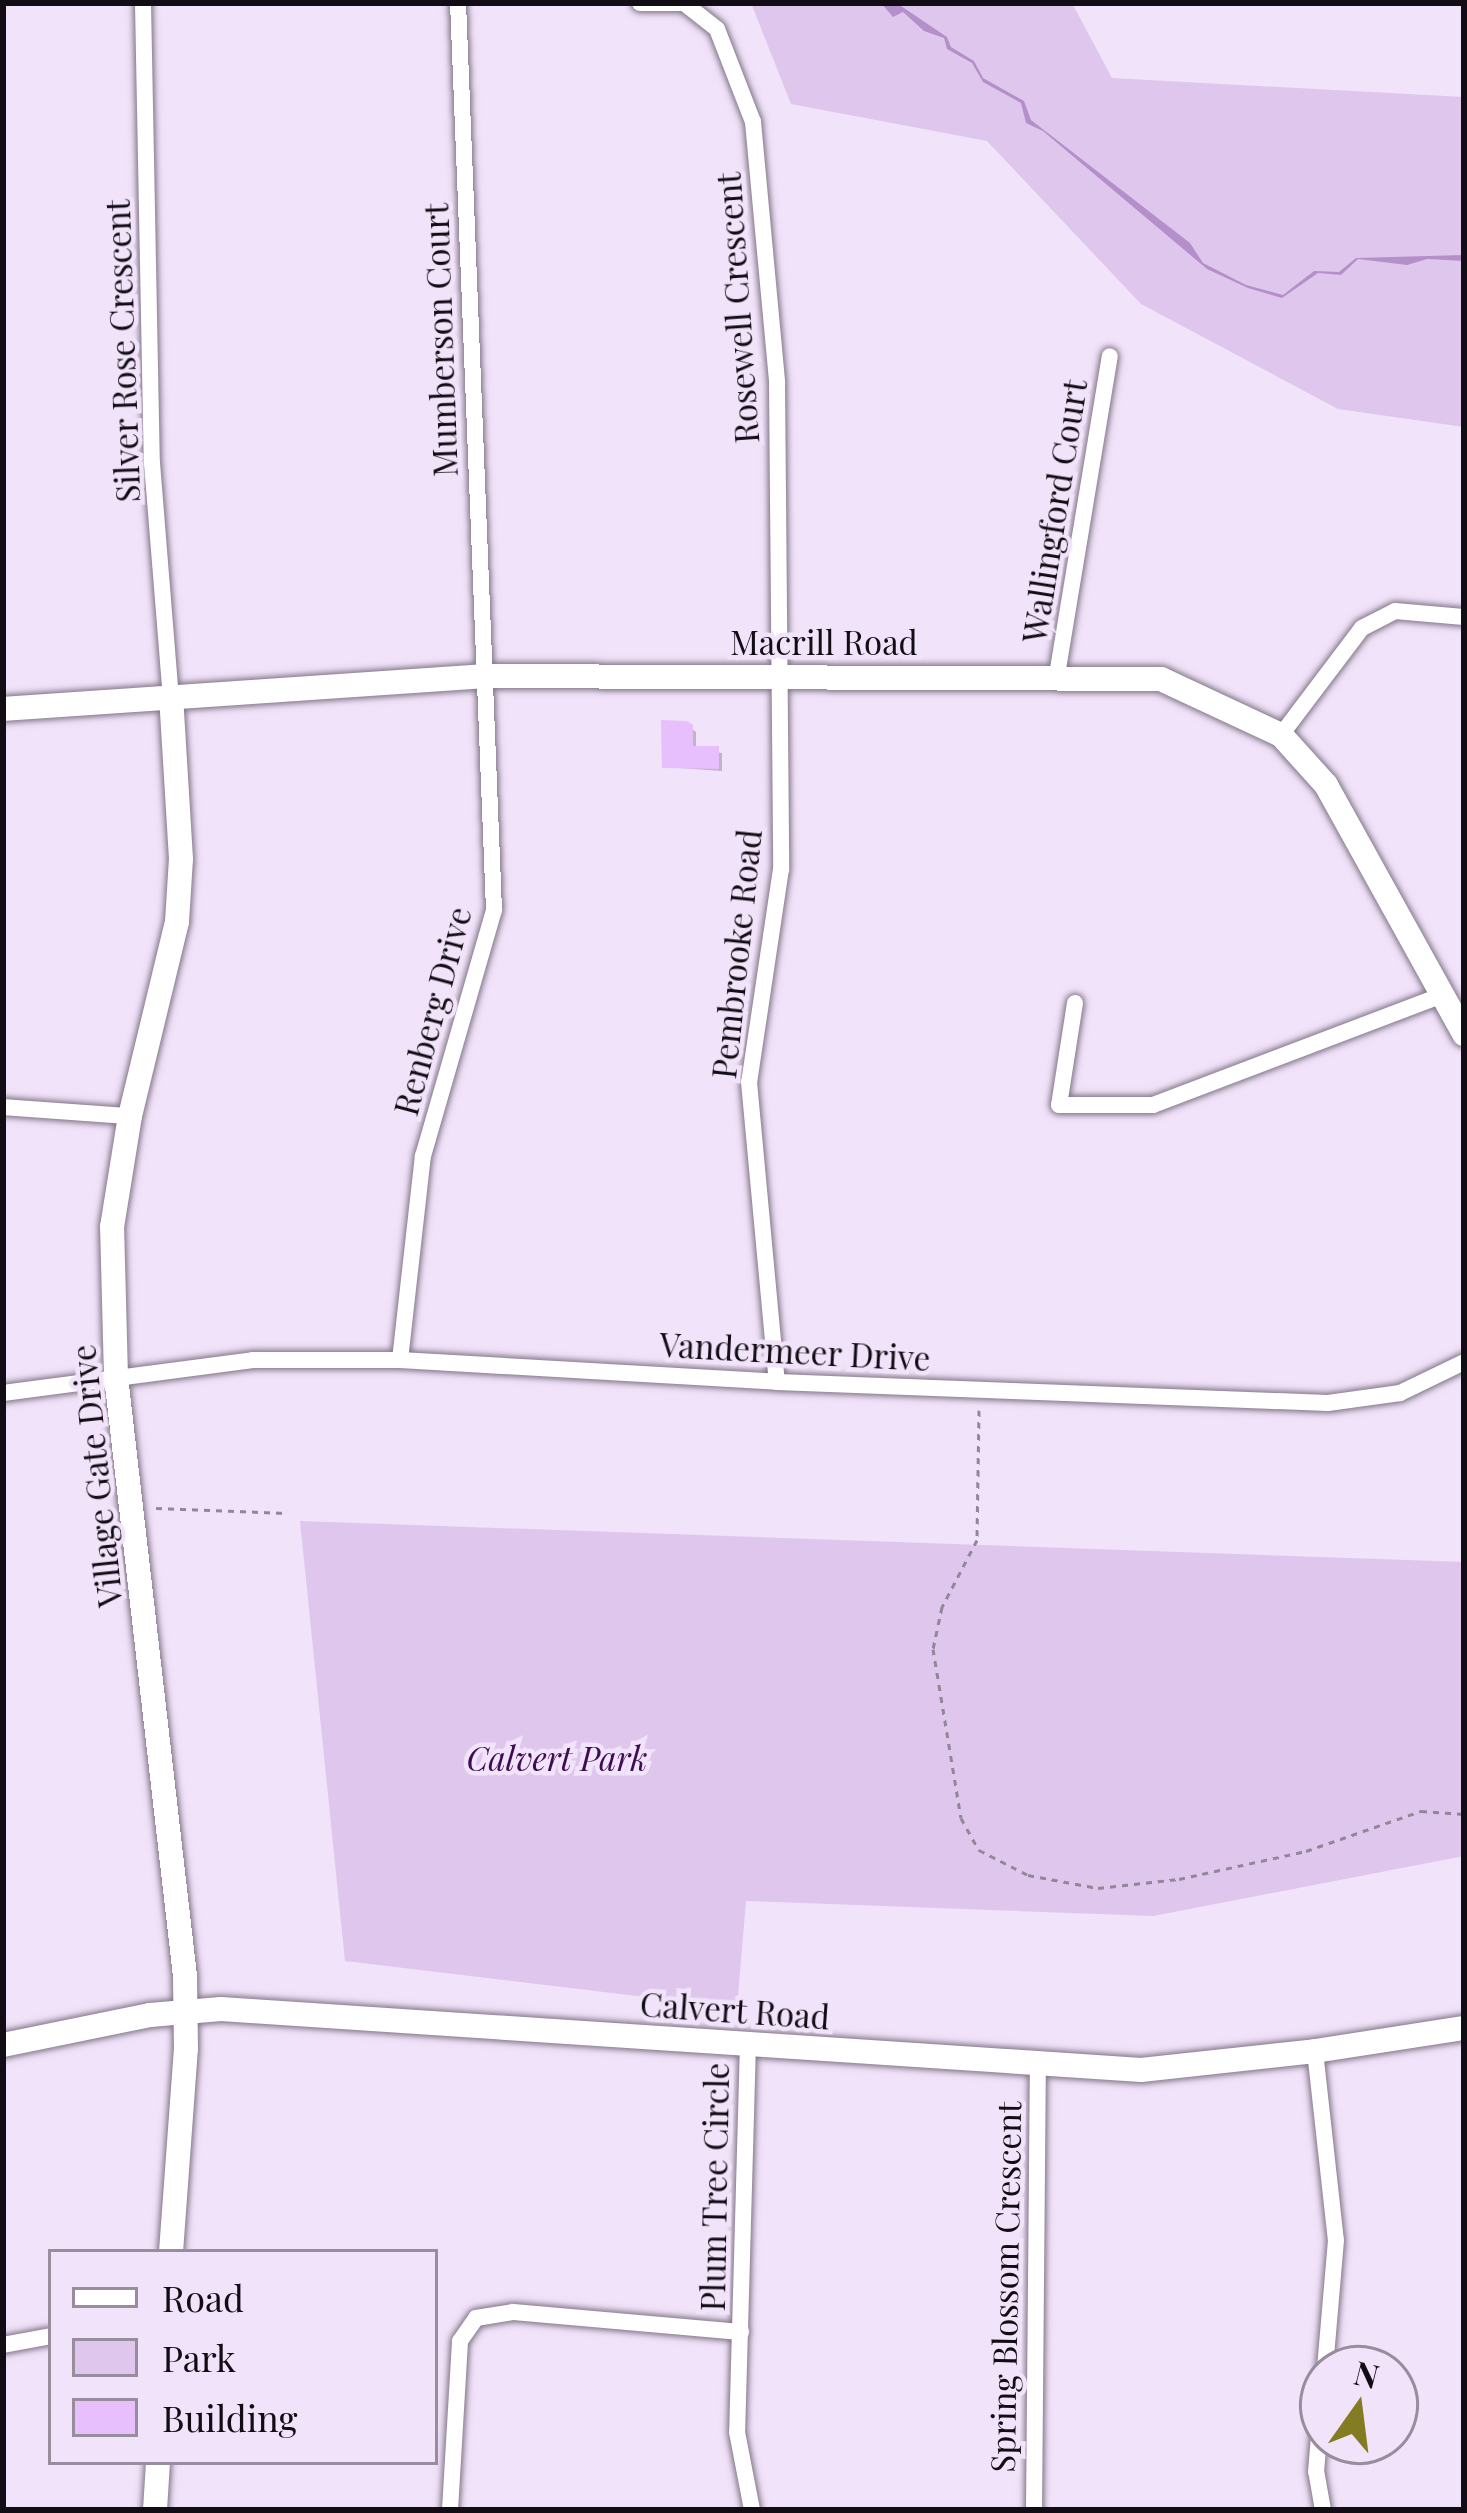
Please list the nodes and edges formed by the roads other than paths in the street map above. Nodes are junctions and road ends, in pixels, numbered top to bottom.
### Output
1 (143, 3) edge
2 (458, 3) edge
3 (640, 3) edge
4 (1110, 356) dead end
5 (1464, 617) edge
6 (781, 675) junction
7 (1057, 675) junction
8 (482, 676) junction
9 (171, 698) junction
10 (3, 710) edge
11 (1281, 735) junction
12 (1442, 994) junction
13 (1075, 1003) dead end
14 (1464, 1034) edge
15 (3, 1107) edge
16 (130, 1116) junction
17 (400, 1360) junction
18 (1464, 1362) edge
19 (116, 1377) junction
20 (777, 1382) junction
21 (3, 1393) edge
22 (187, 2009) junction
23 (1464, 2027) edge
24 (748, 2043) junction
25 (3, 2044) edge
26 (1315, 2051) junction
27 (1038, 2064) junction
28 (171, 2249) edge
29 (741, 2332) junction
30 (48, 2337) edge
31 (3, 2345) edge
32 (1326, 2345) edge
33 (158, 2465) edge
34 (1317, 2465) edge
35 (155, 2510) edge
36 (450, 2510) edge
37 (752, 2510) edge
38 (1034, 2510) edge
39 (1323, 2510) edge

1 - 9 street, Silver Rose Crescent
2 - 8 street, Mumberson Court
3 - 6 street, Rosewell Crescent
4 - 7 street, Wallingford Court
5 - 11 street
6 - 7 street, Macrill Road
6 - 8 street, Macrill Road
6 - 20 street, Pembrooke Road
7 - 11 street, Macrill Road
8 - 9 street, Macrill Road
8 - 17 street, Renberg Drive
9 - 10 street, Macrill Road
9 - 16 street, Village Gate Drive
11 - 12 street, Macrill Road
12 - 13 street
12 - 14 street, Macrill Road
15 - 16 street
16 - 19 street, Village Gate Drive
17 - 19 street, Vandermeer Drive
17 - 20 street, Vandermeer Drive
18 - 20 street, Vandermeer Drive
19 - 21 street, Vandermeer Drive
19 - 22 street, Village Gate Drive
22 - 24 street, Calvert Road
22 - 25 street, Calvert Road
22 - 28 street, Village Gate Drive
23 - 26 street, Calvert Road
24 - 27 street, Calvert Road
24 - 29 street, Plum Tree Circle
26 - 27 street, Calvert Road
26 - 32 street
27 - 38 street, Spring Blossom Crescent
29 - 36 street, Plum Tree Circle
29 - 37 street, Plum Tree Circle
30 - 31 street
33 - 35 street
34 - 39 street

